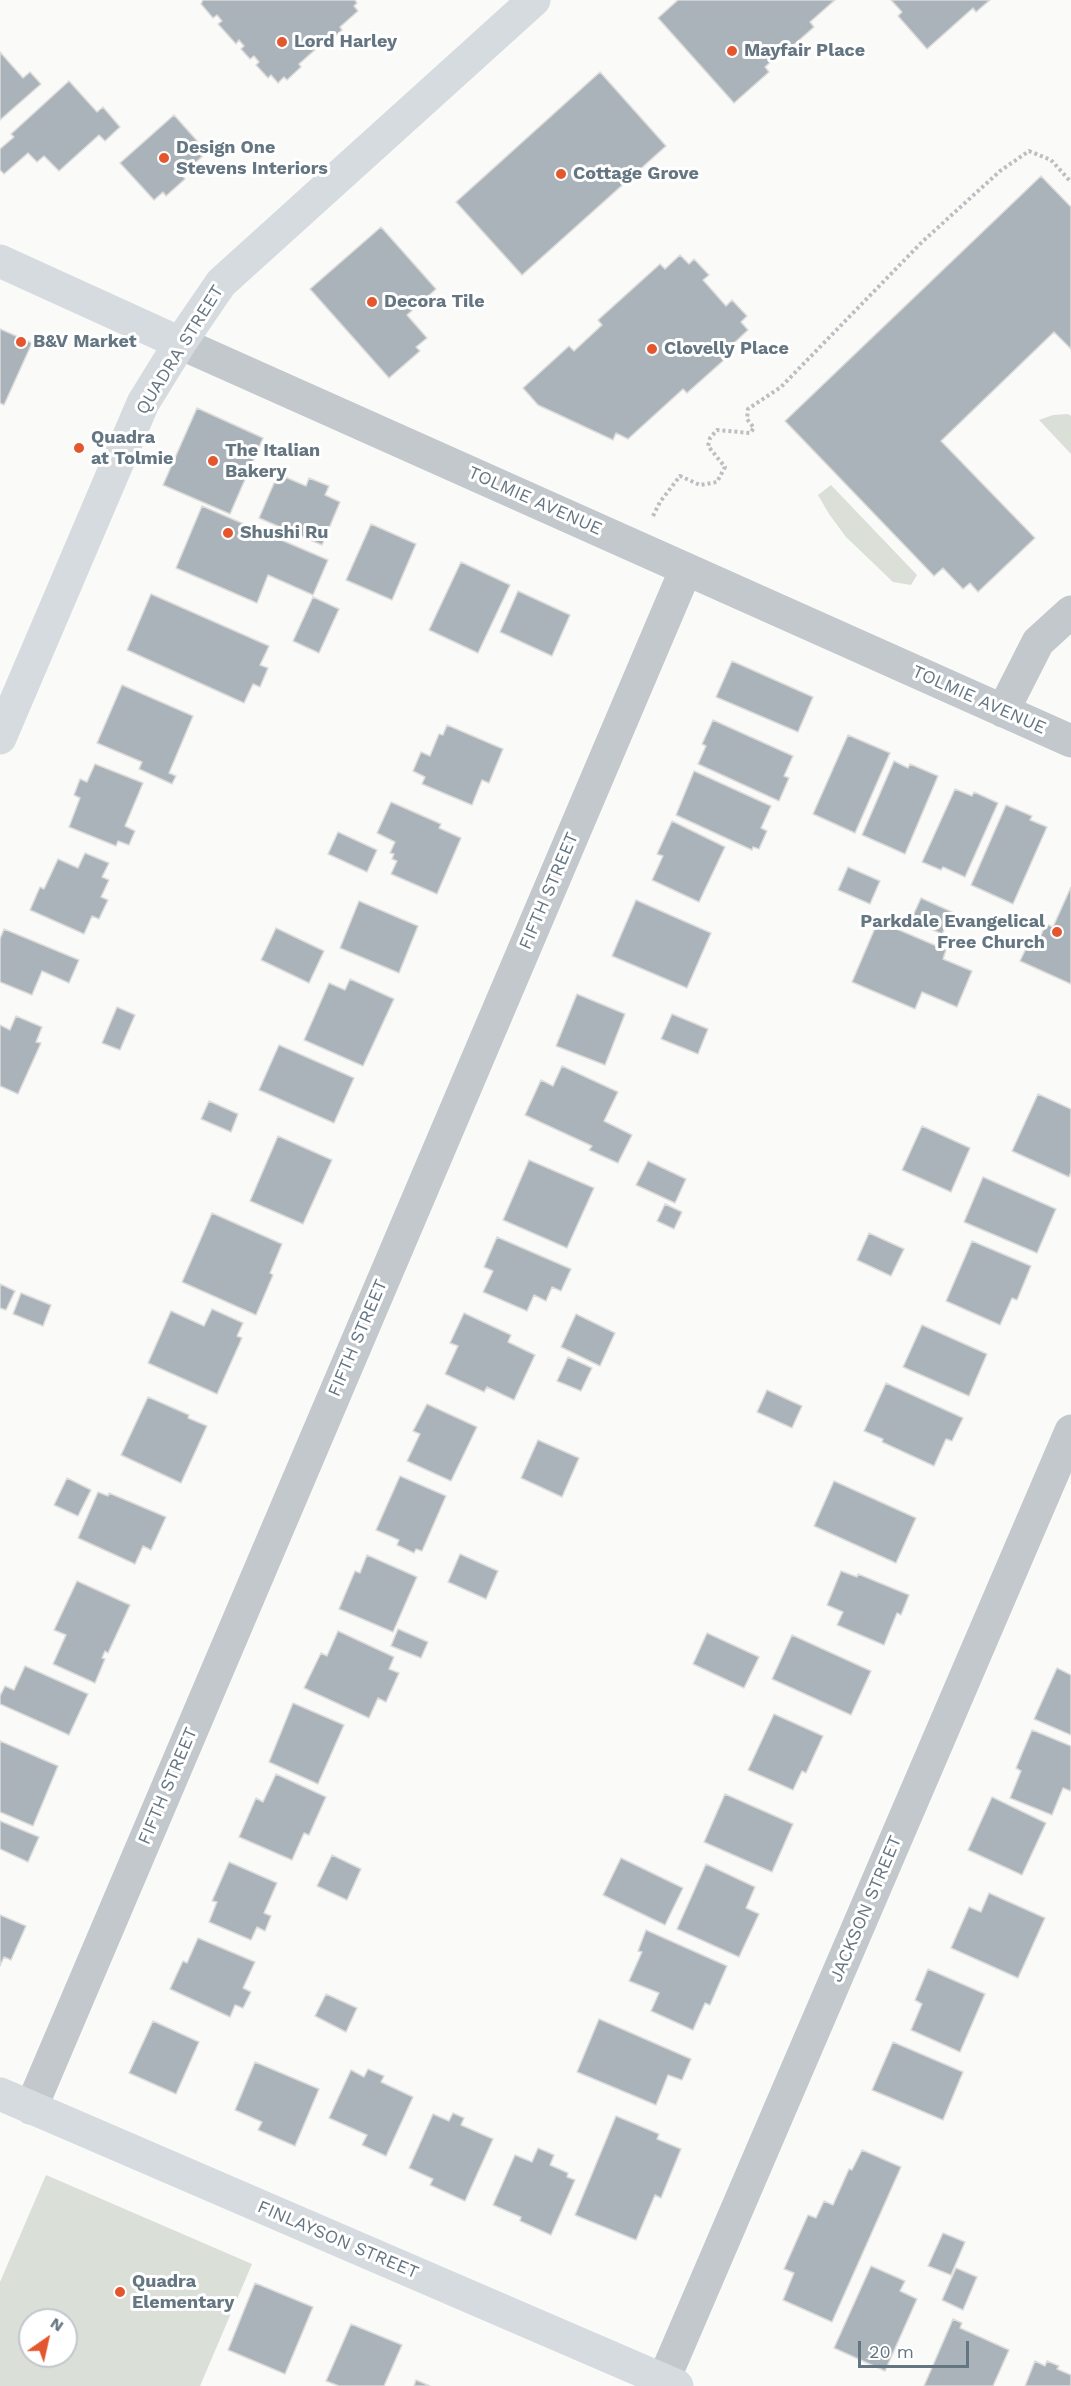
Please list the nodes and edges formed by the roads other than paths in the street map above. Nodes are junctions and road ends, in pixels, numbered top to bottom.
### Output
1 (534, 0) edge
2 (0, 261) edge
3 (180, 343) junction
4 (686, 569) junction
5 (1071, 612) edge
6 (1003, 711) junction
7 (0, 738) edge
8 (1071, 741) edge
9 (1071, 1431) edge
10 (0, 2094) edge
11 (31, 2108) junction
12 (667, 2384) edge

1 - 3 main road, QUADRA STREET
2 - 3 main road, TOLMIE AVENUE
3 - 4 street, TOLMIE AVENUE
3 - 7 main road, QUADRA STREET
4 - 6 street, TOLMIE AVENUE
4 - 11 street, FIFTH STREET
5 - 6 street
6 - 8 street, TOLMIE AVENUE
9 - 12 street, JACKSON STREET
10 - 11 main road, FINLAYSON STREET
11 - 12 main road, FINLAYSON STREET

